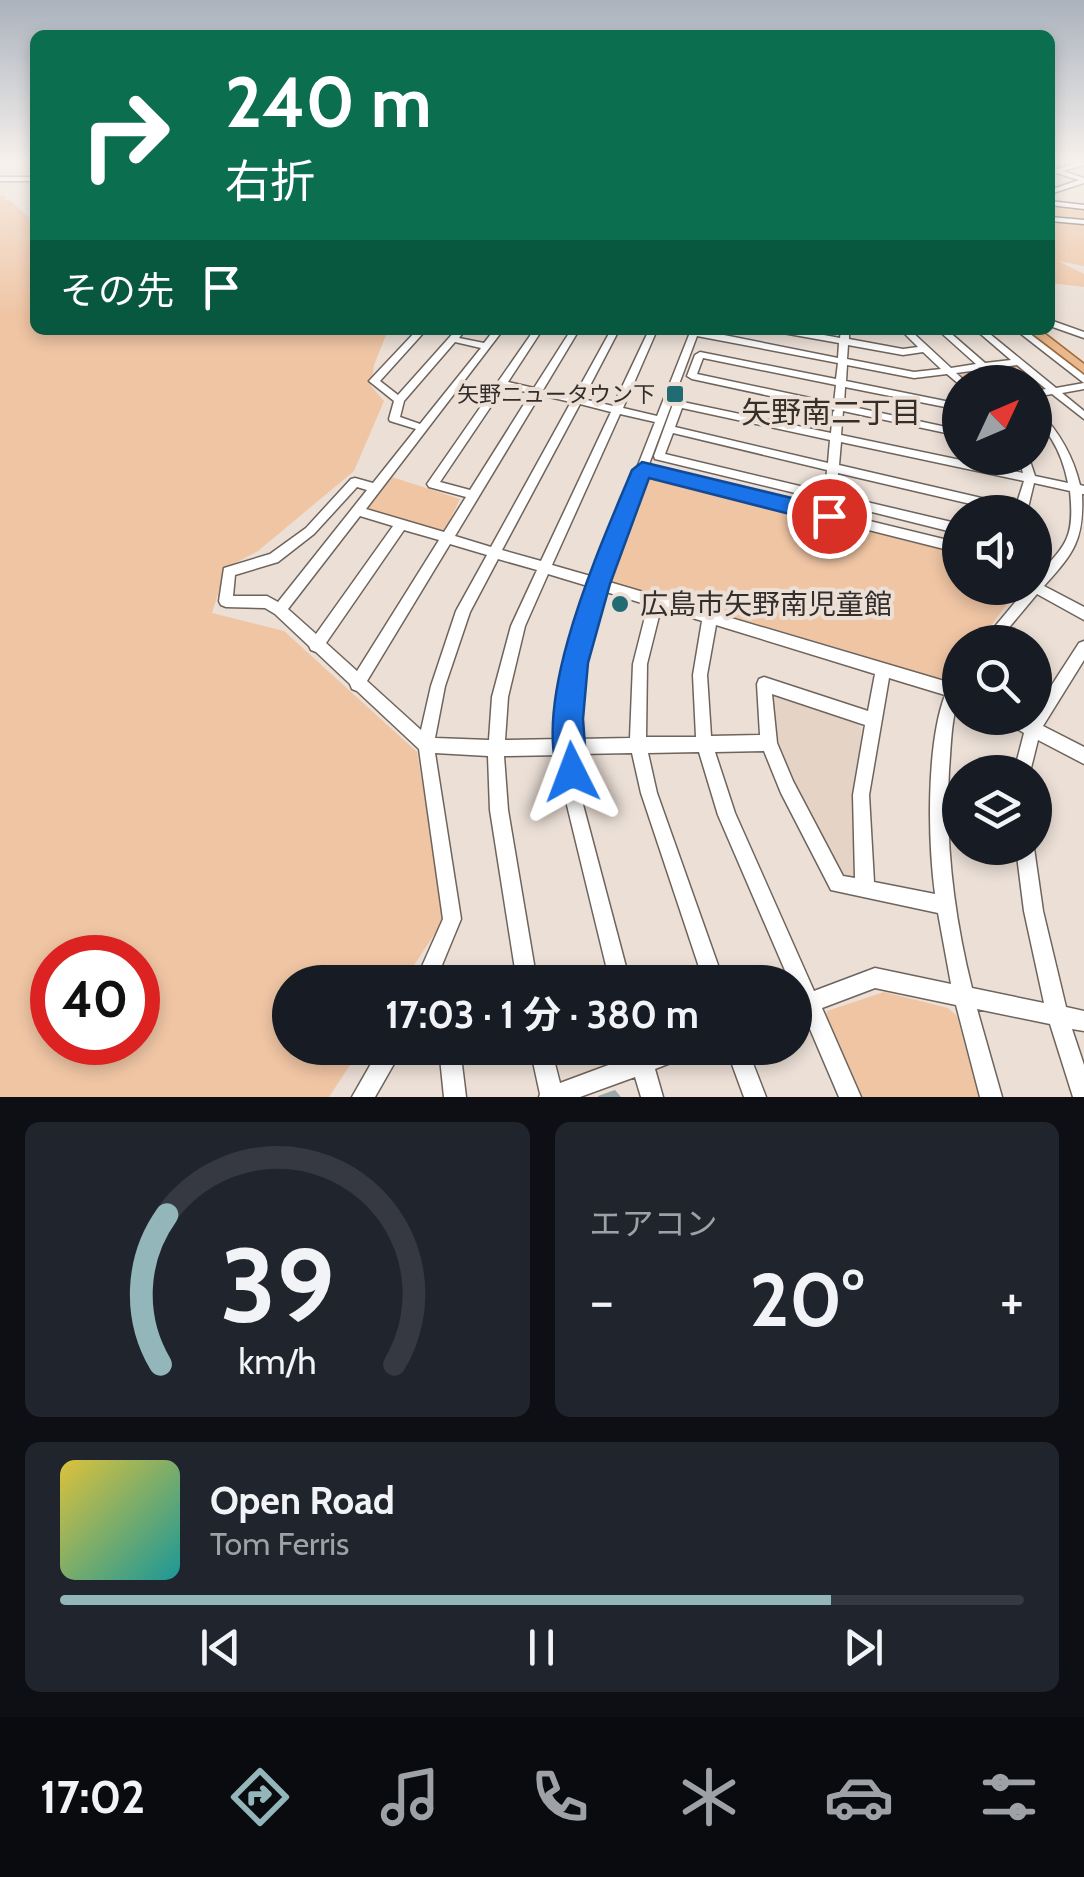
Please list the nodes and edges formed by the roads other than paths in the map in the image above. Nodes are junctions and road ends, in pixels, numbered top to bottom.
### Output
1 (1055, 219) edge
2 (1084, 222) edge
3 (1055, 325) edge
4 (417, 335) edge
5 (456, 335) edge
6 (459, 335) edge
7 (495, 335) edge
8 (535, 335) edge
9 (572, 335) edge
10 (612, 335) edge
11 (651, 335) edge
12 (693, 335) edge
13 (714, 335) edge
14 (910, 335) edge
15 (948, 335) edge
16 (986, 335) edge
17 (1026, 335) edge
18 (1039, 335) edge
19 (1049, 335) edge
20 (1084, 335) edge
21 (845, 336) edge
22 (486, 346) junction
23 (925, 349) junction
24 (843, 361) junction
25 (1018, 362) junction
26 (1084, 362) edge
27 (942, 365) edge
28 (982, 365) edge
29 (998, 365) edge
30 (1084, 370) edge
31 (942, 372) edge
32 (678, 379) junction
33 (501, 383) junction
34 (841, 383) junction
35 (1084, 383) edge
36 (537, 391) junction
37 (1054, 391) junction
38 (399, 400) junction
39 (576, 400) junction
40 (942, 403) edge
41 (839, 409) junction
42 (616, 410) junction
43 (1084, 416) edge
44 (665, 424) junction
45 (423, 428) junction
46 (942, 431) edge
47 (1052, 432) edge
48 (835, 438) junction
49 (833, 466) junction
50 (642, 470) junction
51 (1029, 475) edge
52 (1030, 479) junction
53 (376, 488) junction
54 (1083, 490) edge
55 (472, 495) junction
56 (951, 495) edge
57 (1025, 495) edge
58 (830, 498) junction
59 (357, 511) junction
60 (829, 516) junction
61 (401, 524) junction
62 (942, 525) edge
63 (445, 537) junction
64 (942, 544) edge
65 (492, 551) junction
66 (544, 567) junction
67 (1052, 567) edge
68 (598, 584) junction
69 (1052, 596) edge
70 (656, 601) junction
71 (1020, 605) edge
72 (280, 610) junction
73 (1084, 614) edge
74 (710, 618) junction
75 (1003, 625) edge
76 (316, 646) junction
77 (1084, 647) edge
78 (883, 669) junction
79 (357, 684) junction
80 (942, 684) edge
81 (1052, 698) edge
82 (872, 720) junction
83 (944, 735) edge
84 (1046, 735) edge
85 (769, 743) junction
86 (704, 744) junction
87 (426, 745) junction
88 (570, 746) junction
89 (638, 746) junction
90 (496, 748) junction
91 (1084, 756) edge
92 (1027, 865) edge
93 (865, 890) junction
94 (943, 905) junction
95 (436, 965) edge
96 (524, 965) edge
97 (615, 965) edge
98 (708, 965) edge
99 (786, 965) edge
100 (962, 996) junction
101 (812, 1001) edge
102 (1056, 1016) junction
103 (1084, 1020) edge
104 (812, 1024) edge
105 (382, 1065) edge
106 (452, 1065) edge
107 (544, 1065) edge
108 (619, 1065) edge
109 (643, 1065) edge
110 (743, 1065) edge
111 (363, 1097) edge
112 (456, 1097) edge
113 (551, 1097) edge
114 (652, 1097) edge
115 (755, 1097) edge
116 (850, 1097) edge
117 (991, 1097) edge
118 (1084, 1097) edge

1 - 2 street
3 - 20 street
4 - 38 street
5 - 38 street
6 - 22 street
7 - 22 street
8 - 33 street
9 - 36 street
10 - 39 street
11 - 42 street
12 - 32 street
13 - 24 street
14 - 23 street
15 - 28 street
16 - 25 street
17 - 35 street
18 - 30 main road
19 - 26 main road
21 - 23 street
21 - 24 street
22 - 45 street
23 - 27 street
24 - 31 street
24 - 34 street
25 - 29 street
25 - 37 street
32 - 41 street
32 - 44 street
33 - 36 street
33 - 55 street
34 - 40 street
34 - 41 street
34 - 41 street
35 - 37 street
36 - 39 street
36 - 55 street
37 - 43 street
38 - 45 street
39 - 42 street
39 - 65 street
41 - 46 street
41 - 48 street
42 - 44 street
42 - 66 street
44 - 48 street
44 - 49 street
44 - 50 street
44 - 58 street
45 - 53 street
47 - 54 street
48 - 49 street
48 - 52 street
49 - 56 street
49 - 58 street
50 - 60 street
50 - 68 street
51 - 52 street
52 - 54 street
52 - 57 street
53 - 59 street
53 - 72 street
54 - 67 street
55 - 63 street
58 - 60 street
58 - 62 street
59 - 61 street
59 - 72 street
60 - 64 street
61 - 63 street
61 - 76 street
63 - 65 street
63 - 79 street
65 - 66 street
65 - 87 street
66 - 68 street
66 - 90 street
68 - 70 street
68 - 88 street
69 - 73 street
70 - 74 street
70 - 89 street
71 - 75 street
72 - 76 street
74 - 78 street
74 - 86 street
76 - 79 street
77 - 81 street
78 - 80 street
78 - 82 street
79 - 87 street
82 - 85 street
82 - 93 street
83 - 94 street
84 - 91 street
85 - 86 street
85 - 93 street
86 - 89 street
86 - 99 street
87 - 90 street
87 - 95 street
88 - 89 street
88 - 90 street
88 - 97 street
89 - 98 street
90 - 96 street
92 - 102 street
93 - 94 street
94 - 100 street
100 - 101 street
100 - 102 street
100 - 117 street
102 - 103 street
102 - 118 street
104 - 116 street
105 - 111 street
106 - 112 street
107 - 113 street
108 - 113 street
109 - 114 street
110 - 115 street

